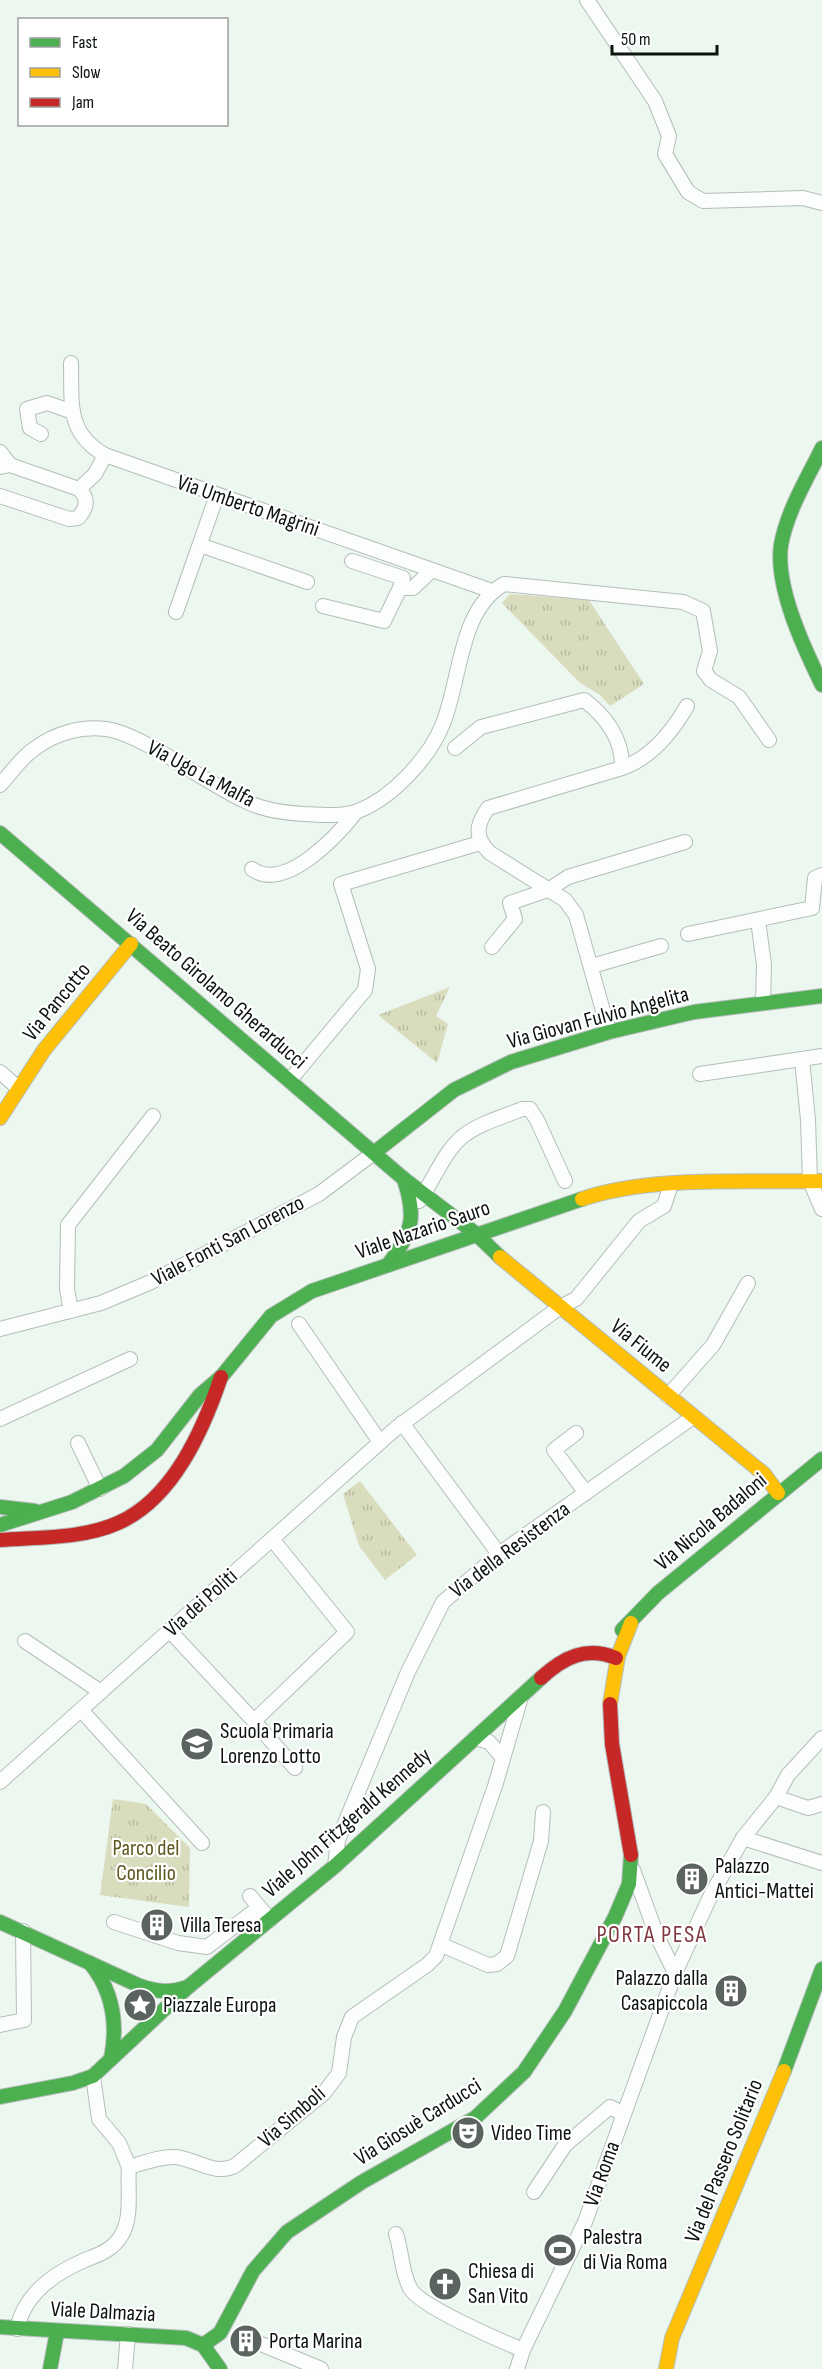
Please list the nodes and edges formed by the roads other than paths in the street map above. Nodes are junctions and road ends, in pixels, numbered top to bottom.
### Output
1 (587, 0) edge
2 (822, 203) edge
3 (71, 363) dead end
4 (73, 412) junction
5 (41, 434) dead end
6 (822, 448) edge
7 (0, 452) edge
8 (105, 455) junction
9 (5, 466) edge
10 (79, 489) junction
11 (0, 495) edge
12 (217, 495) junction
13 (200, 545) junction
14 (352, 561) dead end
15 (432, 570) junction
16 (307, 582) dead end
17 (498, 587) junction
18 (400, 588) junction
19 (323, 606) dead end
20 (176, 612) dead end
21 (822, 685) edge
22 (687, 706) dead end
23 (769, 740) dead end
24 (455, 748) dead end
25 (622, 768) junction
26 (0, 785) edge
27 (356, 812) junction
28 (0, 833) edge
29 (685, 842) dead end
30 (480, 843) junction
31 (252, 869) dead end
32 (822, 874) edge
33 (548, 890) junction
34 (758, 920) junction
35 (687, 934) dead end
36 (131, 944) junction
37 (661, 946) dead end
38 (492, 947) dead end
39 (591, 966) junction
40 (822, 996) edge
41 (763, 1003) junction
42 (609, 1032) junction
43 (822, 1056) edge
44 (802, 1059) junction
45 (0, 1072) edge
46 (700, 1074) dead end
47 (290, 1080) junction
48 (17, 1087) junction
49 (153, 1116) dead end
50 (0, 1118) edge
51 (375, 1152) junction
52 (404, 1179) junction
53 (565, 1181) dead end
54 (816, 1181) edge
55 (671, 1184) junction
56 (424, 1195) junction
57 (822, 1209) edge
58 (442, 1210) junction
59 (429, 1228) junction
60 (475, 1233) junction
61 (388, 1265) junction
62 (748, 1282) dead end
63 (560, 1307) junction
64 (71, 1311) junction
65 (299, 1324) dead end
66 (0, 1329) edge
67 (130, 1359) dead end
68 (222, 1376) junction
69 (668, 1396) junction
70 (693, 1417) junction
71 (0, 1419) edge
72 (402, 1423) junction
73 (576, 1433) dead end
74 (380, 1442) junction
75 (78, 1443) dead end
76 (822, 1459) edge
77 (100, 1489) junction
78 (586, 1493) junction
79 (778, 1493) junction
80 (0, 1507) edge
81 (46, 1512) junction
82 (0, 1525) edge
83 (272, 1539) junction
84 (0, 1540) edge
85 (500, 1554) junction
86 (631, 1623) junction
87 (170, 1631) junction
88 (25, 1641) dead end
89 (591, 1650) junction
90 (566, 1658) junction
91 (616, 1658) junction
92 (101, 1692) junction
93 (522, 1695) junction
94 (81, 1710) junction
95 (504, 1711) junction
96 (254, 1721) junction
97 (491, 1723) junction
98 (513, 1724) junction
99 (475, 1738) junction
100 (822, 1738) edge
101 (503, 1758) junction
102 (295, 1768) dead end
103 (0, 1781) edge
104 (776, 1797) junction
105 (822, 1804) edge
106 (543, 1812) dead end
107 (743, 1838) junction
108 (202, 1843) dead end
109 (822, 1863) edge
110 (335, 1866) junction
111 (633, 1868) junction
112 (250, 1896) dead end
113 (270, 1920) junction
114 (0, 1922) edge
115 (114, 1922) dead end
116 (22, 1931) junction
117 (442, 1945) junction
118 (87, 1960) junction
119 (822, 1969) edge
120 (675, 1974) junction
121 (140, 1986) junction
122 (188, 1987) junction
123 (113, 2014) junction
124 (150, 2022) junction
125 (0, 2025) edge
126 (111, 2059) junction
127 (93, 2076) junction
128 (0, 2097) edge
129 (624, 2114) junction
130 (129, 2167) junction
131 (534, 2192) dead end
132 (396, 2234) dead end
133 (0, 2327) edge
134 (17, 2329) junction
135 (57, 2331) junction
136 (128, 2334) junction
137 (203, 2344) junction
138 (261, 2344) tunnel mouth
139 (523, 2350) junction
140 (50, 2369) edge
141 (124, 2369) edge
142 (220, 2369) edge
143 (321, 2369) edge
144 (517, 2369) edge
145 (666, 2369) edge

1 - 2 street
3 - 4 street, Via Umberto Magrini
4 - 5 street
4 - 8 street, Via Umberto Magrini
6 - 21 street
7 - 9 street
8 - 10 street
8 - 12 street, Via Umberto Magrini
9 - 10 street
10 - 11 street
12 - 13 street
12 - 15 street, Via Umberto Magrini
13 - 16 street
13 - 20 street
14 - 18 street
15 - 17 street, Via Umberto Magrini
15 - 18 street
17 - 23 street, Via Umberto Magrini
17 - 27 street, Via Ugo La Malfa
18 - 19 street
22 - 25 street
24 - 25 street
25 - 30 street
26 - 27 street, Via Ugo La Malfa
27 - 31 street
28 - 36 street, Via Beato Girolamo Gherarducci
29 - 33 street
30 - 33 street
30 - 47 street
32 - 34 street
33 - 38 street
33 - 39 street
34 - 35 street
34 - 41 street
36 - 47 street, Via Beato Girolamo Gherarducci
36 - 48 street, Via Pancotto
37 - 39 street
39 - 42 street
40 - 41 street, Via Giovan Fulvio Angelita
41 - 42 street, Via Giovan Fulvio Angelita
42 - 51 street, Via Giovan Fulvio Angelita
43 - 44 street
44 - 46 street
44 - 54 street
45 - 48 street
47 - 51 street, Via Beato Girolamo Gherarducci
48 - 50 street, Via Pancotto
49 - 64 street
51 - 52 street, Via Beato Girolamo Gherarducci
51 - 64 street, Viale Fonti San Lorenzo
52 - 56 street, Via Beato Girolamo Gherarducci
52 - 59 street
53 - 56 street
54 - 55 street, Viale Nazario Sauro
54 - 57 street
55 - 60 street, Viale Nazario Sauro
55 - 63 street
56 - 58 street, Via Beato Girolamo Gherarducci
56 - 59 street
58 - 59 street
58 - 60 street, Via Fiume
59 - 60 street, Viale Nazario Sauro
59 - 61 street, Viale Nazario Sauro
59 - 61 street
60 - 63 street, Via Fiume
61 - 68 street, Viale Nazario Sauro
62 - 69 street
63 - 69 street, Via Fiume
63 - 72 street, Via dei Politi
64 - 66 street, Viale Fonti San Lorenzo
65 - 74 street
67 - 71 street
68 - 77 street, Viale Nazario Sauro
68 - 84 street, Viale Nazario Sauro
69 - 70 street, Via Fiume
70 - 78 street, Via della Resistenza
70 - 79 street, Via Fiume
72 - 74 street, Via dei Politi
72 - 85 street
73 - 78 street
74 - 83 street, Via dei Politi
75 - 77 street
76 - 79 street, Via Nicola Badaloni
77 - 81 street, Viale Nazario Sauro
78 - 85 street, Via della Resistenza
79 - 86 street, Via Nicola Badaloni
80 - 81 street
81 - 82 street, Viale Nazario Sauro
83 - 87 street, Via dei Politi
83 - 96 street
85 - 110 street, Via della Resistenza
86 - 89 street, Via Nicola Badaloni
86 - 91 street, Via Nicola Badaloni
87 - 92 street, Via dei Politi
87 - 96 street
88 - 92 street
89 - 90 street, Viale John Fitzgerald Kennedy
89 - 91 street
90 - 91 street
90 - 93 street, Viale John Fitzgerald Kennedy
91 - 111 street, Via Nicola Badaloni
92 - 94 street, Via dei Politi
93 - 95 street, Viale John Fitzgerald Kennedy
93 - 98 street, Via Simboli
94 - 103 street, Via dei Politi
94 - 108 street
95 - 97 street, Viale John Fitzgerald Kennedy
95 - 98 street
96 - 102 street
97 - 99 street, Viale John Fitzgerald Kennedy
97 - 101 street
98 - 101 street, Via Simboli
99 - 101 street
99 - 110 street, Viale John Fitzgerald Kennedy
100 - 104 street, Via Roma
101 - 117 street, Via Simboli
104 - 105 street
104 - 107 street, Via Roma
106 - 117 street
107 - 109 street
107 - 120 street, Via Roma
110 - 113 street, Viale John Fitzgerald Kennedy
111 - 120 street
111 - 137 street, Via Giosuè Carducci
112 - 113 street
113 - 115 street
113 - 122 street, Viale John Fitzgerald Kennedy
114 - 116 street
116 - 118 street
116 - 125 street
117 - 130 street, Via Simboli
118 - 121 street
118 - 123 street
119 - 145 street, Via del Passero Solitario
120 - 129 street, Via Roma
121 - 122 street
121 - 124 street
122 - 124 street, Viale John Fitzgerald Kennedy
123 - 124 street
123 - 126 street
124 - 126 street
126 - 127 street
127 - 128 street
127 - 130 street
129 - 131 street
129 - 139 street, Via Roma
130 - 134 street
132 - 139 street
133 - 134 street, Viale Dalmazia
134 - 135 street, Viale Dalmazia
135 - 136 street, Viale Dalmazia
135 - 140 street
136 - 137 street, Viale Dalmazia
136 - 141 street
137 - 142 street
138 - 143 street
139 - 144 street, Via Roma

